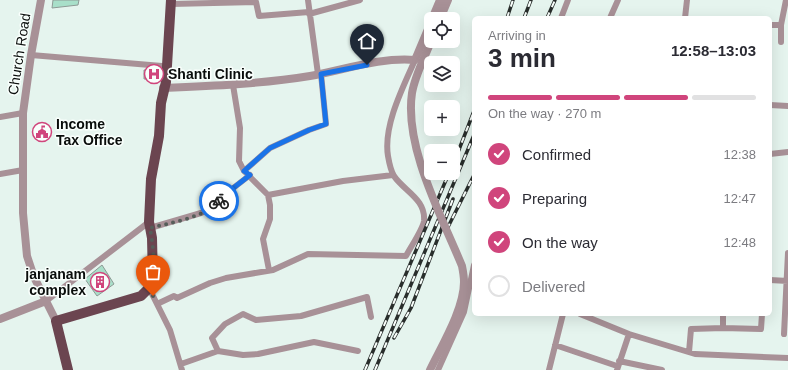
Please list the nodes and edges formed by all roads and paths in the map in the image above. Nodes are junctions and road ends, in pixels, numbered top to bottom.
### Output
1 (41, 0) edge
2 (308, 0) edge
3 (360, 0) edge
4 (440, 0) edge
5 (448, 0) edge
6 (568, 0) edge
7 (618, 0) edge
8 (687, 0) edge
9 (786, 0) edge
10 (169, 1) edge
11 (435, 12) edge
12 (443, 12) edge
13 (309, 13) junction
14 (562, 16) edge
15 (611, 16) edge
16 (685, 16) edge
17 (772, 25) edge
18 (781, 25) junction
19 (424, 39) edge
20 (781, 42) dead end
21 (428, 48) edge
22 (31, 55) junction
23 (415, 60) junction
24 (162, 66) junction
25 (319, 74) junction
26 (233, 85) junction
27 (163, 88) junction
28 (772, 105) edge
29 (788, 106) edge
30 (23, 113) junction
31 (0, 117) edge
32 (788, 152) edge
33 (772, 154) edge
34 (23, 170) junction
35 (247, 173) junction
36 (0, 174) edge
37 (393, 175) junction
38 (268, 195) junction
39 (149, 225) junction
40 (788, 253) edge
41 (269, 270) junction
42 (472, 274) edge
43 (772, 280) edge
44 (788, 281) edge
45 (149, 288) junction
46 (46, 301) junction
47 (157, 304) junction
48 (562, 316) edge
49 (585, 316) edge
50 (723, 316) edge
51 (762, 316) edge
52 (371, 317) dead end
53 (0, 318) edge
54 (56, 320) junction
55 (723, 328) junction
56 (629, 334) junction
57 (784, 334) dead end
58 (555, 345) junction
59 (218, 351) junction
60 (358, 351) dead end
61 (689, 352) junction
62 (788, 358) edge
63 (618, 366) edge
64 (182, 367) edge
65 (68, 370) edge
66 (430, 370) edge
67 (438, 370) edge
68 (549, 370) edge
69 (662, 370) edge

1 - 22 street, Church Road
2 - 13 street
3 - 13 street
4 - 11 street
5 - 12 street
6 - 14 street
7 - 15 street
8 - 16 street
9 - 18 street
10 - 13 street
10 - 24 main road
10 - 27 main road
13 - 25 street
17 - 18 street
18 - 20 street
19 - 23 street
21 - 66 street, bridge
22 - 24 street
22 - 30 street, Church Road
23 - 25 street
23 - 37 street
24 - 27 main road
25 - 26 street
25 - 35 street
26 - 27 street
26 - 35 street
27 - 39 main road
28 - 29 street
30 - 31 street
30 - 34 street, Church Road
32 - 33 street
34 - 36 street
34 - 46 street, Church Road
35 - 38 street
35 - 39 street
37 - 38 street
37 - 41 street
38 - 41 street
39 - 45 main road
39 - 46 street
40 - 44 street
41 - 47 street
42 - 67 street
43 - 44 street
44 - 57 street
45 - 47 street
45 - 54 main road
46 - 53 street
46 - 54 street, Church Road
47 - 64 street
48 - 58 street
49 - 56 street
50 - 55 street
51 - 55 street
52 - 59 street
54 - 65 main road
55 - 61 street
56 - 61 street
56 - 63 street
58 - 63 street
58 - 68 street
59 - 60 street
59 - 64 street
61 - 62 street
63 - 69 street

